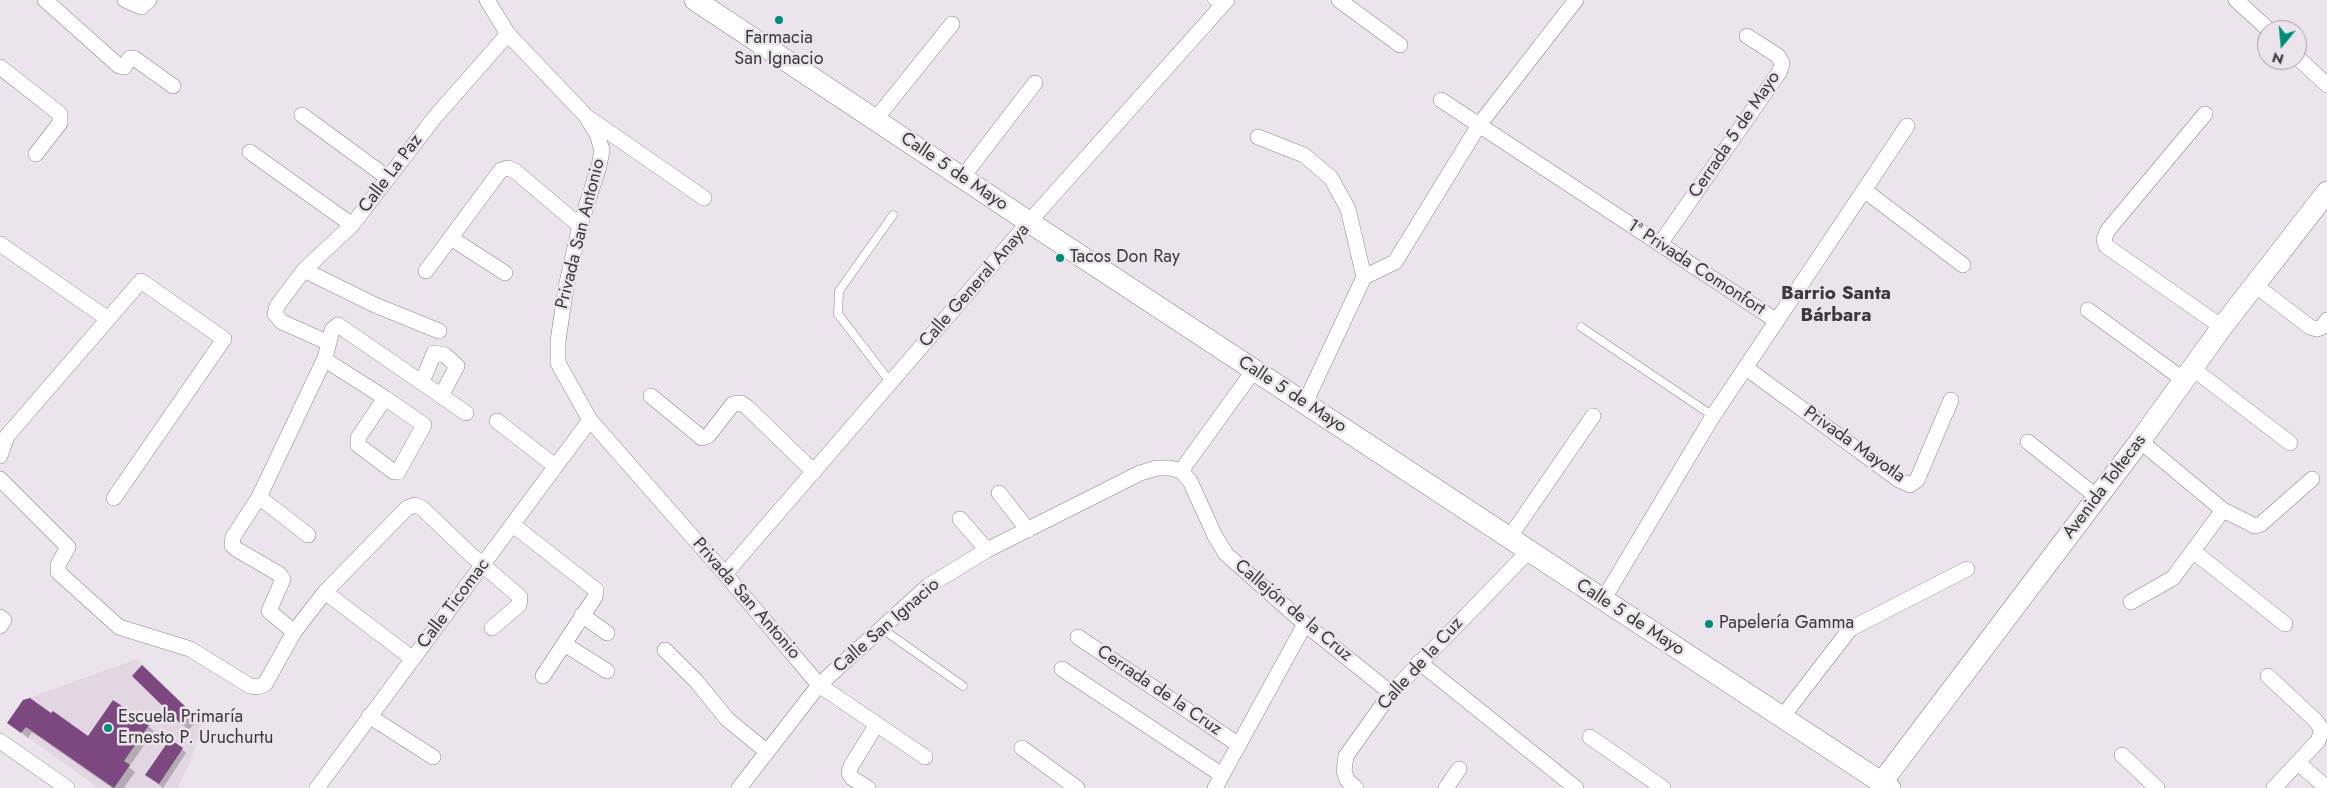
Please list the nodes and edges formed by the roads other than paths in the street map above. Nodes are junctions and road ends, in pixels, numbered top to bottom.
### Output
1 (45, 0) edge
2 (125, 0) edge
3 (149, 0) edge
4 (487, 0) edge
5 (695, 0) edge
6 (1338, 0) edge
7 (1576, 0) edge
8 (2236, 0) edge
9 (1220, 2) edge
10 (2258, 20) edge
11 (952, 24) dead end
12 (508, 34) junction
13 (1747, 36) dead end
14 (1400, 45) dead end
15 (2307, 66) edge
16 (0, 67) edge
17 (1035, 83) dead end
18 (2327, 85) edge
19 (173, 86) dead end
20 (1441, 100) dead end
21 (2205, 114) dead end
22 (302, 115) dead end
23 (586, 116) junction
24 (875, 120) junction
25 (1479, 125) junction
26 (1907, 126) dead end
27 (1258, 137) dead end
28 (250, 152) dead end
29 (36, 154) dead end
30 (388, 178) junction
31 (962, 178) junction
32 (1864, 190) junction
33 (2327, 192) edge
34 (704, 198) dead end
35 (893, 215) dead end
36 (1029, 222) junction
37 (352, 225) junction
38 (580, 226) junction
39 (451, 238) junction
40 (0, 244) edge
41 (1660, 244) junction
42 (1963, 266) dead end
43 (304, 270) junction
44 (426, 271) dead end
45 (505, 273) dead end
46 (1364, 276) junction
47 (2255, 286) junction
48 (2088, 310) dead end
49 (108, 319) junction
50 (2327, 320) edge
51 (1777, 321) junction
52 (1581, 327) dead end
53 (2222, 327) junction
54 (439, 331) dead end
55 (327, 351) junction
56 (1746, 368) junction
57 (1254, 370) junction
58 (2188, 374) junction
59 (422, 382) junction
60 (891, 383) junction
61 (441, 396) junction
62 (651, 396) dead end
63 (385, 398) junction
64 (1951, 400) dead end
65 (1305, 403) junction
66 (466, 413) dead end
67 (1593, 416) dead end
68 (1713, 416) junction
69 (590, 420) junction
70 (497, 421) dead end
71 (3, 434) edge
72 (2140, 440) junction
73 (2028, 442) dead end
74 (2290, 444) dead end
75 (0, 456) edge
76 (555, 466) junction
77 (1181, 471) junction
78 (814, 472) junction
79 (0, 479) edge
80 (2312, 479) dead end
81 (999, 493) dead end
82 (259, 497) junction
83 (2097, 497) junction
84 (114, 498) dead end
85 (2223, 510) junction
86 (960, 519) dead end
87 (513, 525) junction
88 (1028, 530) junction
89 (308, 535) dead end
90 (1508, 538) junction
91 (986, 550) junction
92 (2193, 551) junction
93 (1528, 552) junction
94 (483, 565) junction
95 (1967, 568) dead end
96 (725, 574) junction
97 (325, 592) junction
98 (1603, 600) junction
99 (2131, 602) dead end
100 (582, 615) junction
101 (0, 617) edge
102 (1305, 624) junction
103 (2285, 624) dead end
104 (0, 626) edge
105 (881, 627) junction
106 (492, 628) dead end
107 (294, 632) junction
108 (607, 633) dead end
109 (1078, 637) dead end
110 (564, 644) junction
111 (665, 650) dead end
112 (413, 659) junction
113 (1420, 662) junction
114 (1062, 669) dead end
115 (607, 671) dead end
116 (543, 676) dead end
117 (2268, 676) dead end
118 (819, 685) junction
119 (963, 686) dead end
120 (1391, 693) junction
121 (369, 716) junction
122 (1783, 716) junction
123 (877, 724) junction
124 (1590, 737) dead end
125 (0, 741) edge
126 (1239, 745) junction
127 (1022, 748) dead end
128 (766, 751) junction
129 (2122, 755) dead end
130 (432, 757) dead end
131 (925, 757) dead end
132 (2298, 763) junction
133 (1459, 769) dead end
134 (1219, 782) edge
135 (1886, 785) edge
136 (67, 788) edge
137 (317, 788) edge
138 (739, 788) edge
139 (868, 788) edge
140 (1077, 788) edge
141 (1356, 788) edge
142 (1446, 788) edge
143 (1576, 788) edge
144 (1663, 788) edge
145 (2157, 788) edge
146 (2274, 788) edge
147 (2327, 788) edge

1 - 19 street
2 - 3 street
4 - 12 street, Privada San Antonio
5 - 24 street, Calle 5 de Mayo
6 - 14 street
7 - 25 street
8 - 10 street
9 - 36 street, Calle General Anaya
11 - 24 street
12 - 23 street, Privada San Antonio
12 - 30 street, Calle La Paz
13 - 41 street, Cerrada 5 de Mayo
15 - 18 street
16 - 29 street
17 - 31 street
20 - 25 street, 1ª Privada Comonfort
21 - 53 street
22 - 30 street
23 - 34 street
23 - 38 street, Privada San Antonio
24 - 31 street, Calle 5 de Mayo
25 - 41 street, 1ª Privada Comonfort
25 - 46 street
26 - 32 street
27 - 46 street
28 - 37 street
30 - 37 street, Calle La Paz
31 - 36 street, Calle 5 de Mayo
32 - 42 street
32 - 51 street
33 - 47 street, Avenida Toltecas
35 - 60 lane
36 - 57 street, Calle 5 de Mayo
36 - 60 street, Calle General Anaya
37 - 43 street, Calle La Paz
38 - 39 street
38 - 69 street, Privada San Antonio
39 - 44 street
39 - 45 street
40 - 49 street
41 - 51 street, 1ª Privada Comonfort
43 - 54 street
43 - 55 street, Calle La Paz
46 - 65 street
47 - 50 street
47 - 53 street, Avenida Toltecas
48 - 58 street
49 - 71 street
49 - 84 street
51 - 56 street, 1ª Privada Comonfort
52 - 68 lane
53 - 58 street, Avenida Toltecas
55 - 59 street
55 - 63 street
55 - 82 street
56 - 64 street, Privada Mayotla
56 - 68 street, 1ª Privada Comonfort
57 - 65 street, Calle 5 de Mayo
57 - 77 street
58 - 72 street, Avenida Toltecas
58 - 74 street
59 - 61 street
59 - 61 street
60 - 78 street, Calle General Anaya
61 - 66 street
62 - 78 street
63 - 63 street
65 - 90 street, Calle 5 de Mayo
67 - 90 street
68 - 98 street, 1ª Privada Comonfort
69 - 76 street, Calle Ticomac
69 - 96 street, Privada San Antonio
70 - 76 street
71 - 75 street
72 - 83 street, Avenida Toltecas
72 - 85 street
73 - 83 street
76 - 87 street, Calle Ticomac
77 - 88 street, Calle San Ignacio
77 - 102 street, Callejón de la Cruz
78 - 96 street, Calle General Anaya
79 - 107 street
80 - 85 street
81 - 88 street
82 - 89 street
82 - 107 street
83 - 135 street, Avenida Toltecas
85 - 92 street
86 - 91 street
87 - 94 street, Calle Ticomac
87 - 100 street
88 - 91 street, Calle San Ignacio
90 - 93 street, Calle 5 de Mayo
91 - 105 street, Calle San Ignacio
92 - 99 street
92 - 103 street
93 - 98 street, Calle 5 de Mayo
93 - 113 street, Calle de la Cuz
94 - 97 street
94 - 106 street
94 - 112 street, Calle Ticomac
95 - 122 street
96 - 118 street, Privada San Antonio
97 - 107 street
97 - 112 street
98 - 122 street, Calle 5 de Mayo
100 - 108 street
100 - 110 street
101 - 104 street
102 - 120 street, Callejón de la Cruz
102 - 126 street, Cerrada de la Cruz
105 - 118 street, Calle San Ignacio
105 - 119 lane
109 - 126 street, Cerrada de la Cruz
110 - 115 street
110 - 116 street
111 - 128 street
112 - 121 street, Calle Ticomac
113 - 120 street, Calle de la Cuz
113 - 143 street
114 - 134 street
117 - 132 street
118 - 123 street, Privada San Antonio
118 - 128 street, Calle San Ignacio
120 - 141 street, Calle de la Cuz
121 - 130 street
121 - 137 street, Calle Ticomac
122 - 135 street, Calle 5 de Mayo
123 - 131 street, Privada San Antonio
123 - 139 street
124 - 144 street
125 - 136 street
126 - 134 street, Cerrada de la Cruz
127 - 140 street
128 - 138 street, Calle San Ignacio
129 - 145 street
132 - 146 street
132 - 147 street
133 - 142 street

